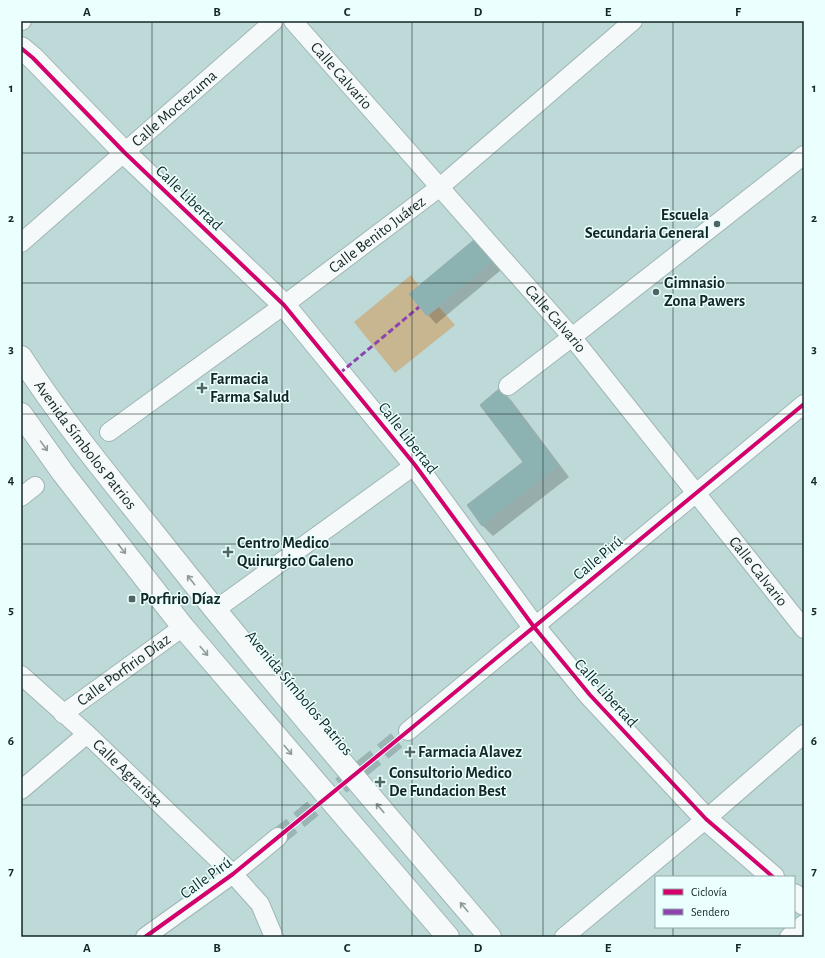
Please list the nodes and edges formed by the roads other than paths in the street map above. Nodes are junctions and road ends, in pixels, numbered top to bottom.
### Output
1 (274, 21) edge
2 (293, 21) edge
3 (633, 21) edge
4 (21, 48) edge
5 (124, 152) junction
6 (804, 156) edge
7 (440, 187) junction
8 (21, 243) edge
9 (284, 305) junction
10 (572, 338) junction
11 (21, 357) edge
12 (508, 386) dead end
13 (804, 404) edge
14 (21, 414) edge
15 (109, 432) dead end
16 (415, 465) junction
17 (35, 486) dead end
18 (695, 494) junction
19 (21, 496) edge
20 (215, 610) junction
21 (183, 627) junction
22 (534, 627) junction
23 (804, 629) edge
24 (21, 675) edge
25 (63, 714) junction
26 (408, 731) tunnel mouth
27 (87, 734) junction
28 (804, 734) edge
29 (21, 790) edge
30 (706, 819) junction
31 (278, 837) tunnel mouth
32 (233, 874) junction
33 (772, 876) edge
34 (795, 896) edge
35 (804, 904) edge
36 (804, 924) edge
37 (145, 937) edge
38 (274, 937) edge
39 (448, 937) edge
40 (490, 937) edge
41 (564, 937) edge
42 (789, 937) edge

1 - 5 street, Calle Moctezuma
2 - 7 street, Calle Calvario
3 - 7 street, Calle Benito Juárez
4 - 5 main road, Calle Libertad
5 - 8 street, Calle Moctezuma
5 - 9 main road, Calle Libertad
6 - 10 street
7 - 9 street, Calle Benito Juárez
7 - 10 street, Calle Calvario
9 - 15 street, Calle Benito Juárez
9 - 16 main road, Calle Libertad
10 - 12 street
10 - 18 street, Calle Calvario
20 -> 11 main road, Avenida Símbolos Patrios
13 - 18 street, Calle Pirú
14 -> 21 main road
16 - 20 street
16 - 22 main road, Calle Libertad
17 - 19 street
18 - 22 street, Calle Pirú
18 - 23 street, Calle Calvario
40 -> 20 main road, Avenida Símbolos Patrios
21 - 25 street, Calle Porfirio Díaz
21 -> 39 main road
22 - 26 street, Calle Pirú
22 - 30 main road, Calle Libertad
24 - 25 street, Calle Agrarista
25 - 27 street, Calle Agrarista
27 - 29 street
27 - 32 street, Calle Agrarista
28 - 30 street
30 - 33 main road, Calle Libertad
30 - 41 street
31 - 32 street, Calle Pirú
32 - 37 street, Calle Pirú
32 - 38 street, Calle Agrarista
34 - 35 main road
36 - 42 street

